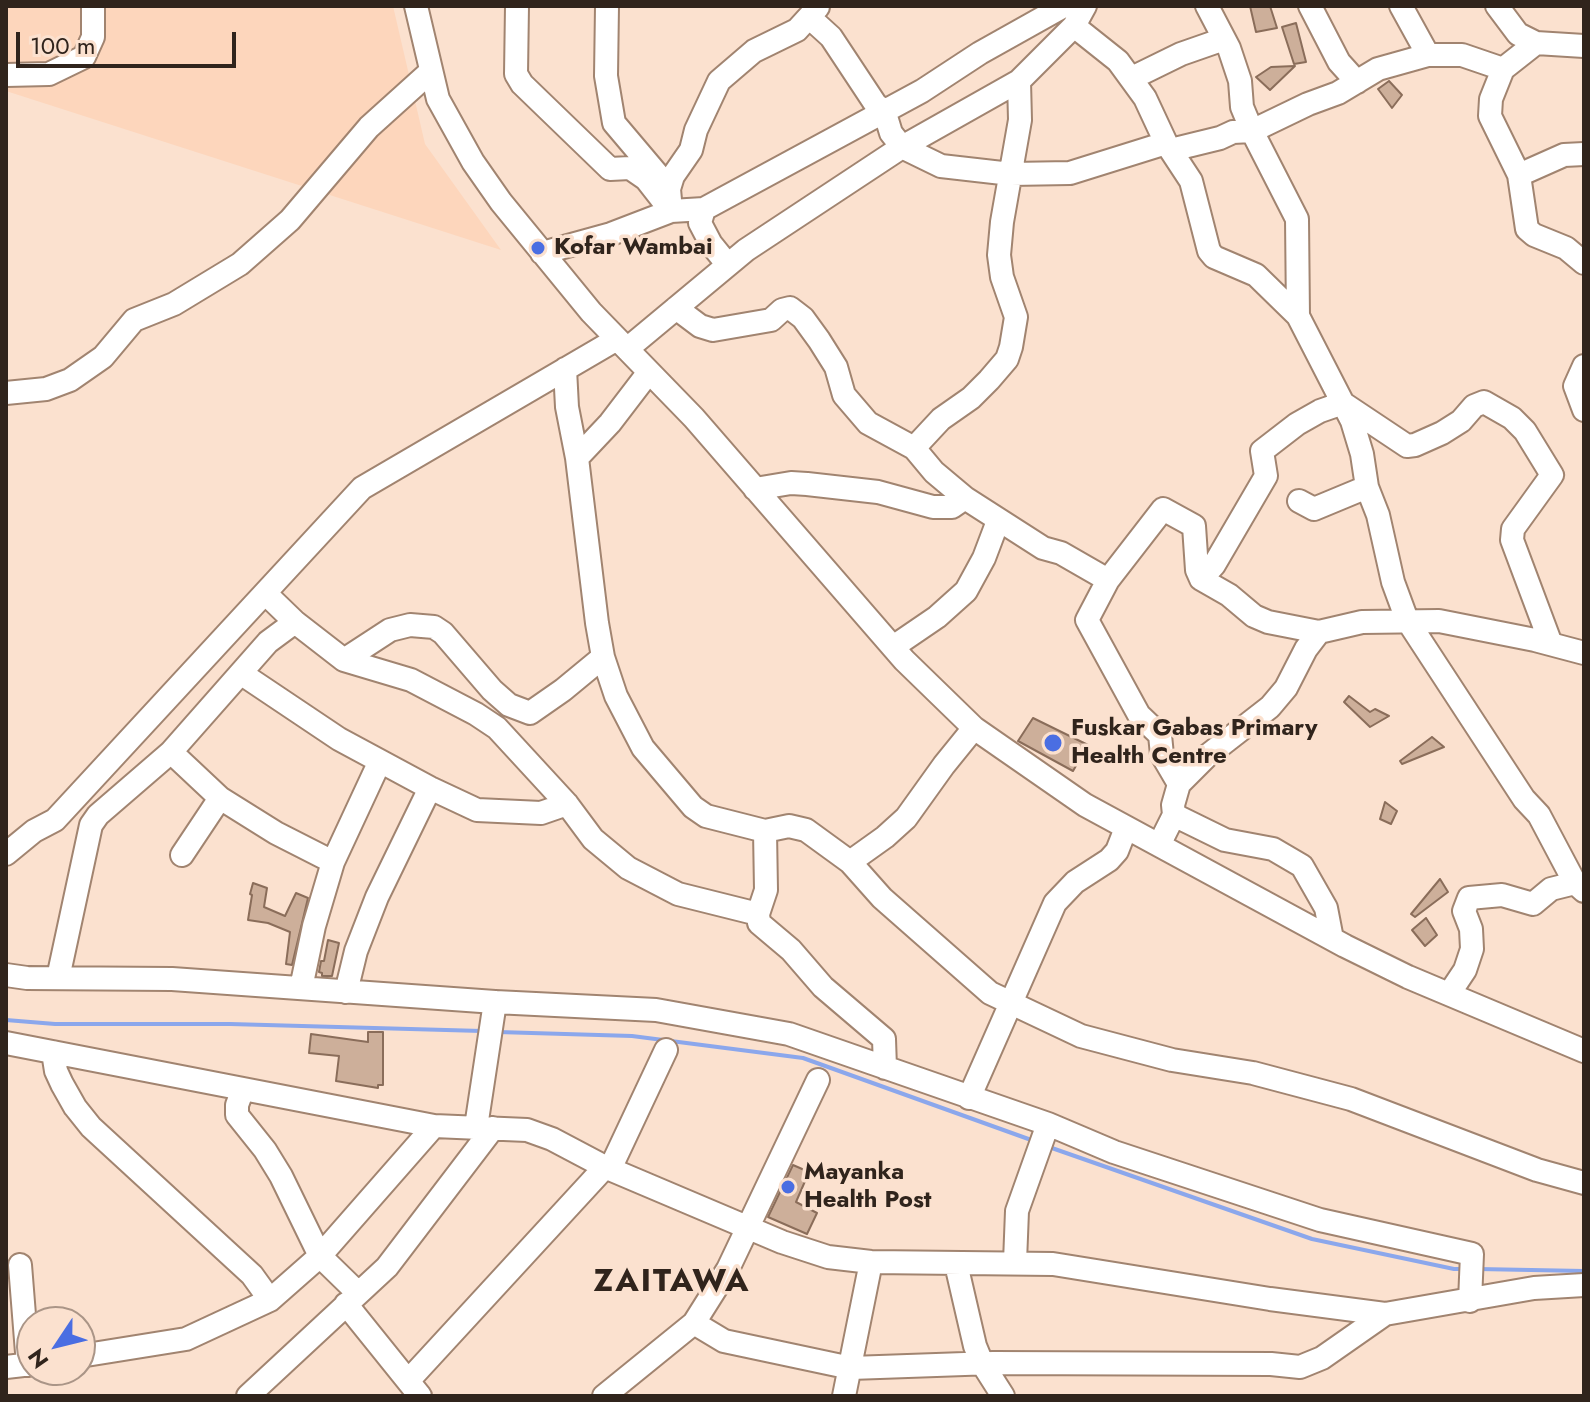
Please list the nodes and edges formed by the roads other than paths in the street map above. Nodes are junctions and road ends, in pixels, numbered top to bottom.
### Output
1 (93, 6) edge
2 (416, 6) edge
3 (517, 6) edge
4 (607, 6) edge
5 (1085, 6) edge
6 (1207, 6) edge
7 (1310, 6) edge
8 (1401, 6) edge
9 (1497, 6) edge
10 (814, 12) edge
11 (1069, 16) edge
12 (1224, 39) junction
13 (1536, 43) junction
14 (1584, 46) edge
15 (1428, 55) junction
16 (1503, 69) junction
17 (430, 72) junction
18 (6, 75) edge
19 (1132, 78) junction
20 (1019, 81) junction
21 (1357, 82) junction
22 (884, 110) junction
23 (1252, 131) junction
24 (902, 147) junction
25 (1168, 147) junction
26 (1584, 154) edge
27 (1011, 174) junction
28 (1519, 175) junction
29 (670, 200) junction
30 (704, 209) junction
31 (542, 253) junction
32 (1584, 263) edge
33 (728, 265) junction
34 (676, 308) junction
35 (1298, 316) junction
36 (622, 344) junction
37 (1584, 366) edge
38 (565, 369) junction
39 (649, 372) junction
40 (6, 393) edge
41 (1343, 403) junction
42 (1584, 410) edge
43 (914, 448) junction
44 (577, 458) junction
45 (1367, 487) junction
46 (755, 489) junction
47 (965, 498) junction
48 (1299, 501) dead end
49 (998, 521) junction
50 (1201, 579) junction
51 (1108, 580) junction
52 (265, 593) junction
53 (1407, 620) junction
54 (295, 622) junction
55 (1319, 632) junction
56 (1551, 644) junction
57 (893, 647) junction
58 (1584, 653) edge
59 (603, 657) junction
60 (344, 660) junction
61 (242, 674) junction
62 (974, 728) junction
63 (171, 752) junction
64 (380, 761) junction
65 (1179, 784) junction
66 (430, 788) junction
67 (220, 798) junction
68 (567, 804) junction
69 (1174, 815) junction
70 (1126, 828) junction
71 (765, 831) junction
72 (1159, 845) junction
73 (6, 854) edge
74 (182, 855) dead end
75 (333, 862) junction
76 (850, 862) junction
77 (1580, 887) edge
78 (758, 914) junction
79 (1332, 939) junction
80 (6, 975) edge
81 (58, 978) junction
82 (301, 988) junction
83 (346, 992) junction
84 (1449, 994) junction
85 (1011, 1005) junction
86 (494, 1008) junction
87 (6, 1043) edge
88 (666, 1050) dead end
89 (1584, 1051) edge
90 (53, 1052) junction
91 (885, 1068) junction
92 (818, 1080) dead end
93 (243, 1089) junction
94 (969, 1098) junction
95 (434, 1126) junction
96 (484, 1127) junction
97 (1044, 1136) junction
98 (608, 1168) junction
99 (1584, 1183) edge
100 (748, 1227) junction
101 (320, 1256) junction
102 (871, 1262) junction
103 (1015, 1262) junction
104 (956, 1264) junction
105 (20, 1265) dead end
106 (1584, 1285) edge
107 (352, 1299) junction
108 (270, 1300) junction
109 (1470, 1301) junction
110 (21, 1306) edge
111 (1385, 1314) junction
112 (694, 1323) junction
113 (96, 1353) edge
114 (982, 1363) junction
115 (851, 1368) junction
116 (414, 1388) edge
117 (248, 1396) edge
118 (604, 1396) edge
119 (844, 1396) edge
120 (1003, 1396) edge

1 - 18 street
2 - 17 street
3 - 29 street
4 - 29 street
5 - 11 street
6 - 12 street
7 - 21 street
8 - 15 street
9 - 13 street
10 - 22 street
10 - 29 street
11 - 19 street
11 - 20 street
11 - 22 street
12 - 19 street
12 - 23 street
13 - 14 street
13 - 16 street
15 - 16 street
15 - 21 street
16 - 28 street
17 - 31 street
17 - 40 street
19 - 25 street
20 - 24 street
20 - 27 street
21 - 23 street
22 - 24 street
22 - 30 street
23 - 25 street
23 - 35 street
24 - 27 street
24 - 33 street
25 - 27 street
25 - 35 street
26 - 28 street
27 - 43 street
28 - 32 street
29 - 30 street
29 - 31 street
30 - 33 street
31 - 36 street
33 - 34 street
34 - 36 street
34 - 43 street
35 - 41 street
36 - 38 street
36 - 39 street
37 - 42 street
38 - 44 street
38 - 52 street
39 - 44 street
39 - 46 street
41 - 45 street
41 - 50 street
41 - 56 street
43 - 47 street
44 - 59 street
45 - 48 street
45 - 53 street
46 - 47 street
46 - 57 street
47 - 49 street
49 - 51 street
49 - 57 street
50 - 51 street
50 - 55 street
51 - 65 street
52 - 54 street
52 - 73 street
53 - 55 street
53 - 56 street
53 - 77 street
54 - 60 street
54 - 61 street
55 - 65 street
56 - 58 street
57 - 62 street
59 - 60 street
59 - 71 street
60 - 68 street
61 - 63 street
61 - 64 street
62 - 70 street
62 - 76 street
63 - 67 street
63 - 81 street
64 - 66 street
64 - 75 street
65 - 69 street
66 - 68 street
66 - 83 street
67 - 74 street
67 - 75 street
68 - 78 street
69 - 72 street
69 - 79 street
70 - 72 street
70 - 85 street
71 - 76 street
71 - 78 street
72 - 79 street
75 - 82 street
76 - 85 street
77 - 84 street
78 - 91 street
79 - 84 street
80 - 81 street
81 - 82 street
82 - 83 street
83 - 86 street
84 - 89 street
85 - 94 street
85 - 99 street
86 - 91 street
86 - 96 street
87 - 90 street
88 - 98 street
90 - 93 street
90 - 108 street
91 - 94 street
92 - 100 street
93 - 95 street
93 - 101 street
94 - 97 street
95 - 96 street
95 - 101 street
96 - 98 street
96 - 107 street
97 - 103 street
97 - 109 street
98 - 100 street
98 - 116 street
100 - 102 street
100 - 112 street
101 - 107 street
101 - 108 street
102 - 104 street
102 - 115 street
103 - 104 street
103 - 111 street
104 - 114 street
105 - 110 street
106 - 109 street
107 - 116 street
107 - 117 street
108 - 113 street
109 - 111 street
111 - 114 street
112 - 115 street
112 - 118 street
114 - 115 street
114 - 120 street
115 - 119 street

